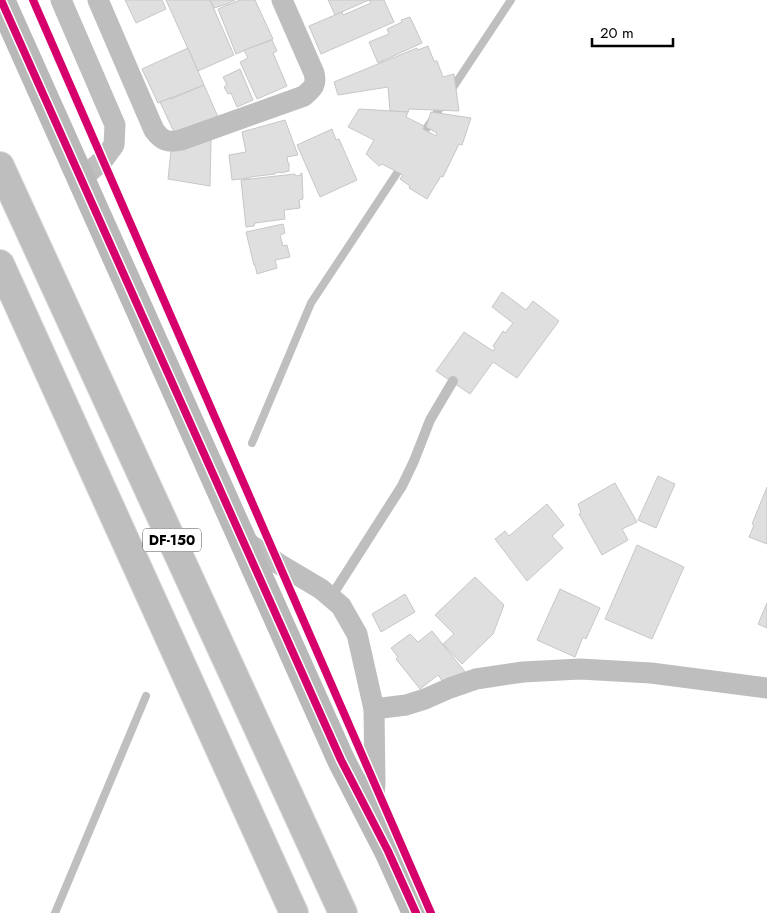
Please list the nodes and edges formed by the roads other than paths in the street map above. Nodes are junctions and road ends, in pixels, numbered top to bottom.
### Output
1 (1, 0) edge
2 (61, 0) edge
3 (98, 0) edge
4 (282, 0) edge
5 (121, 52) junction
6 (89, 67) junction
7 (0, 166) edge
8 (81, 179) junction
9 (0, 264) edge
10 (452, 381) dead end
11 (242, 539) junction
12 (331, 597) junction
13 (767, 688) edge
14 (374, 709) junction
15 (372, 819) junction
16 (294, 913) edge
17 (343, 913) edge
18 (416, 913) edge

1 - 8 street
2 - 6 street
3 - 5 street
4 - 5 street
5 - 6 street
6 - 8 street
7 - 17 main road, DF-150
8 - 11 street
9 - 16 main road, DF-150
10 - 12 lane
11 - 12 street
11 - 15 street
12 - 14 street
13 - 14 street
14 - 15 street
15 - 18 street

